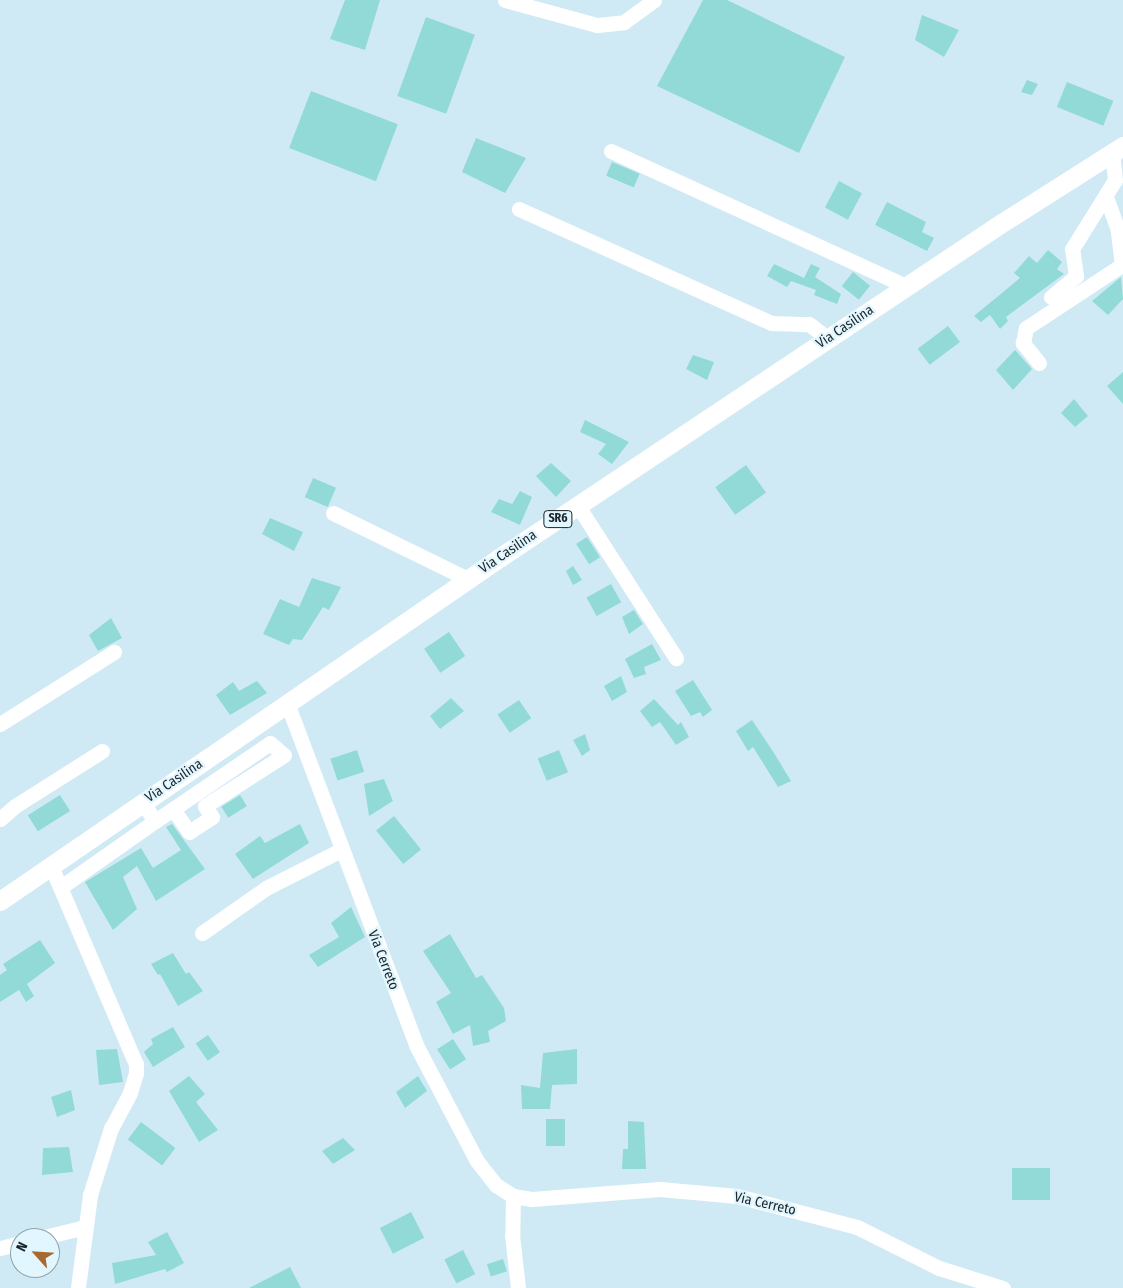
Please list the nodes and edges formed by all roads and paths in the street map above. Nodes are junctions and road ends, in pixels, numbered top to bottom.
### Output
1 (505, 0) edge
2 (654, 0) edge
3 (1119, 150) edge
4 (611, 151) dead end
5 (1106, 197) junction
6 (519, 209) dead end
7 (1121, 237) edge
8 (906, 286) junction
9 (1051, 297) dead end
10 (828, 339) junction
11 (1040, 363) dead end
12 (578, 506) junction
13 (333, 513) dead end
14 (468, 579) junction
15 (114, 652) dead end
16 (676, 658) dead end
17 (288, 703) junction
18 (0, 724) edge
19 (102, 751) dead end
20 (143, 803) junction
21 (173, 809) junction
22 (0, 819) edge
23 (155, 821) junction
24 (341, 850) junction
25 (51, 866) junction
26 (61, 886) junction
27 (0, 901) edge
28 (202, 933) dead end
29 (513, 1196) junction
30 (84, 1227) junction
31 (60, 1233) edge
32 (78, 1288) edge
33 (518, 1288) edge
34 (1003, 1288) edge

1 - 2 street
3 - 5 street
3 - 8 main road, Via Casilina / SR6
4 - 8 street
5 - 7 street
5 - 9 street
6 - 10 street
7 - 11 street
8 - 10 main road, Via Casilina / SR6
10 - 12 main road, Via Casilina / SR6
12 - 14 main road, Via Casilina / SR6
12 - 16 street
13 - 14 street
14 - 17 main road, Via Casilina / SR6
15 - 18 street
17 - 20 main road, Via Casilina / SR6
17 - 24 street, Via Cerreto
19 - 22 street
20 - 23 street
20 - 25 main road, Via Casilina / SR6
21 - 21 street
21 - 23 street
23 - 26 street
24 - 28 street
24 - 29 street, Via Cerreto
25 - 26 street
25 - 27 main road, Via Casilina / SR6
26 - 30 street
29 - 33 street
29 - 34 street, Via Cerreto
30 - 31 street
30 - 32 street

